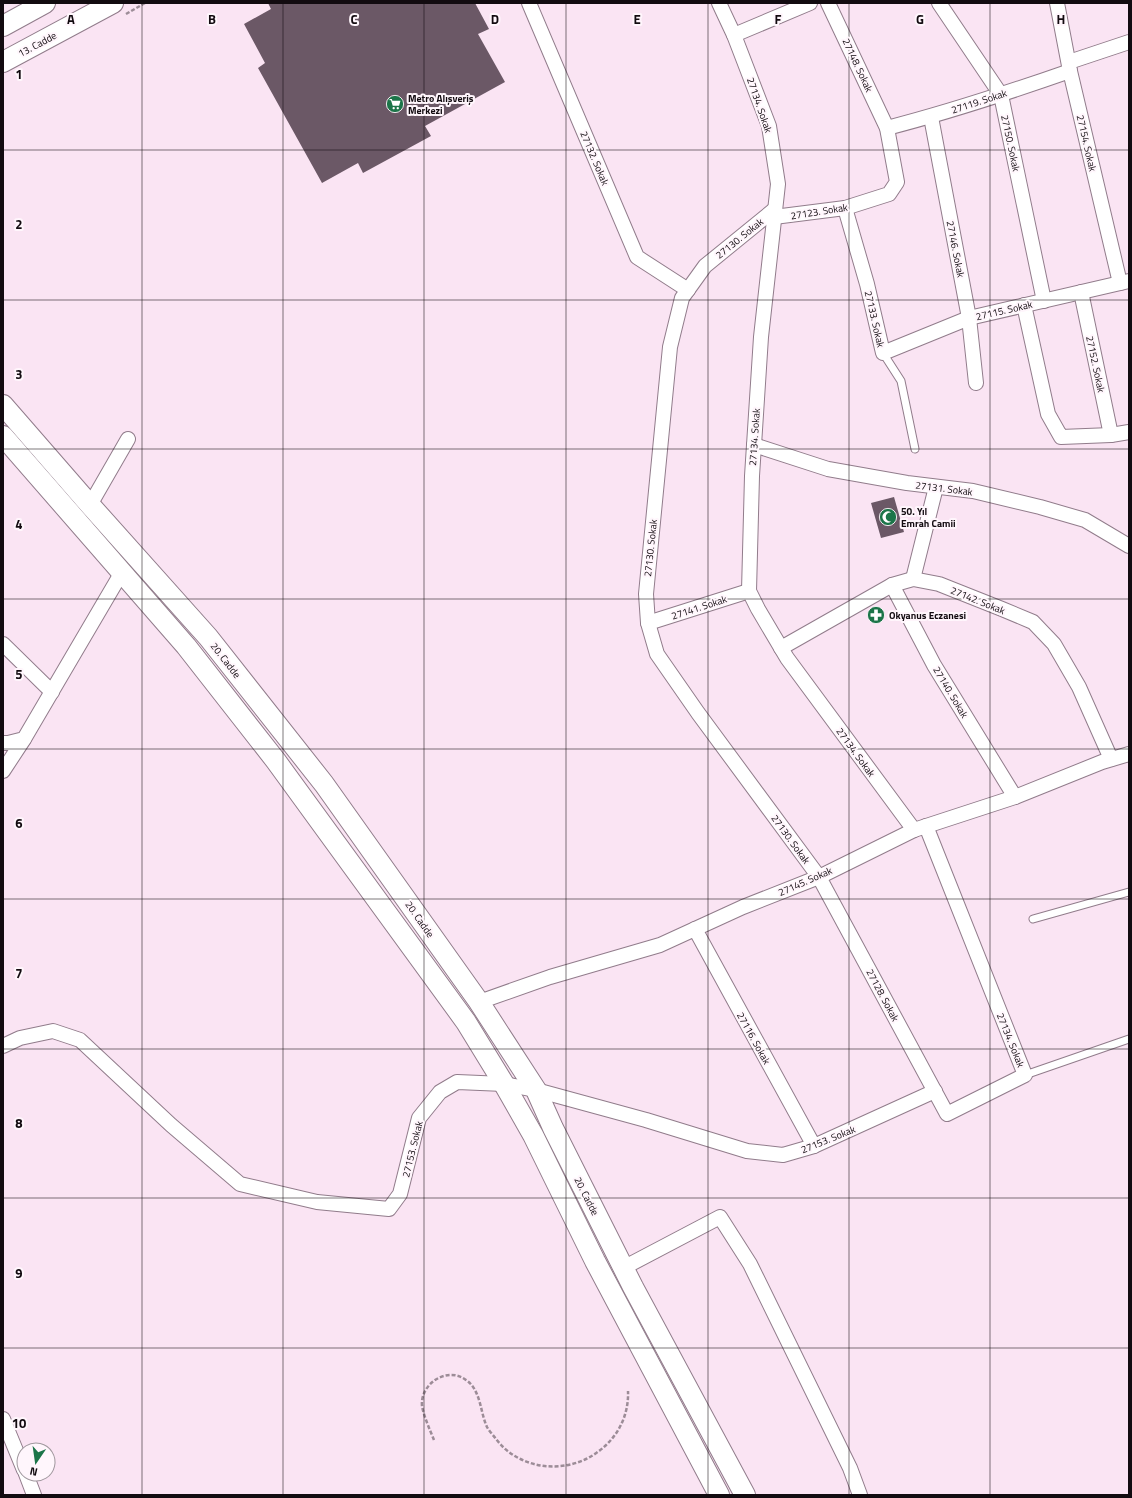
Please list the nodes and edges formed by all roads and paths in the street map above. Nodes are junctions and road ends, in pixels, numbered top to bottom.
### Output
1 (45, 3) edge
2 (113, 3) edge
3 (529, 3) edge
4 (719, 3) edge
5 (810, 3) edge
6 (828, 3) edge
7 (939, 3) edge
8 (1057, 3) edge
9 (3, 26) edge
10 (734, 35) junction
11 (1129, 42) edge
12 (3, 62) edge
13 (1070, 66) junction
14 (1001, 95) junction
15 (931, 117) junction
16 (887, 128) junction
17 (845, 208) junction
18 (775, 213) junction
19 (1124, 282) edge
20 (688, 290) junction
21 (1081, 292) junction
22 (1044, 301) junction
23 (1024, 305) junction
24 (969, 318) junction
25 (883, 353) junction
26 (976, 383) dead end
27 (3, 405) edge
28 (1129, 432) edge
29 (1111, 435) junction
30 (3, 436) edge
31 (128, 439) dead end
32 (754, 445) junction
33 (915, 449) dead end
34 (936, 486) junction
35 (90, 505) junction
36 (1129, 546) edge
37 (122, 572) junction
38 (913, 579) junction
39 (892, 585) junction
40 (749, 591) junction
41 (648, 623) junction
42 (3, 644) edge
43 (781, 648) junction
44 (52, 692) junction
45 (24, 739) junction
46 (3, 743) edge
47 (1129, 754) edge
48 (1111, 759) junction
49 (3, 771) edge
50 (1015, 797) junction
51 (920, 828) junction
52 (819, 877) junction
53 (1129, 892) edge
54 (1033, 919) dead end
55 (694, 929) junction
56 (479, 1002) junction
57 (1129, 1039) edge
58 (3, 1046) edge
59 (1025, 1076) junction
60 (504, 1084) junction
61 (536, 1090) junction
62 (935, 1091) junction
63 (814, 1146) junction
64 (623, 1268) junction
65 (628, 1391) dead end
66 (3, 1418) edge
67 (434, 1440) dead end
68 (16, 1450) edge
69 (29, 1482) edge
70 (34, 1495) edge
71 (719, 1495) edge
72 (745, 1495) edge
73 (860, 1495) edge

1 - 9 main road
2 - 12 main road, 13. Cadde
3 - 20 street, 27132. Sokak
4 - 10 street, 27134. Sokak
5 - 10 street
6 - 16 street, 27148. Sokak
7 - 14 street, 27150. Sokak
8 - 13 street, 27154. Sokak
10 - 18 street, 27134. Sokak
11 - 13 street, 27119. Sokak
13 - 14 street, 27119. Sokak
13 - 19 street, 27154. Sokak
14 - 15 street, 27119. Sokak
14 - 22 street, 27150. Sokak
15 - 16 street, 27119. Sokak
15 - 24 street, 27146. Sokak
16 - 17 street, 27123. Sokak
17 - 18 street, 27123. Sokak
17 - 25 street, 27133. Sokak
18 - 20 street, 27130. Sokak
18 - 32 street, 27134. Sokak
19 - 21 street, 27115. Sokak
20 - 41 street, 27130. Sokak
21 - 22 street, 27115. Sokak
21 - 29 street, 27152. Sokak
22 - 23 street, 27115. Sokak
23 - 24 street, 27115. Sokak
23 - 29 street
24 - 25 street, 27115. Sokak
24 - 26 street, 27146. Sokak
25 - 33 lane, 27133. Sokak
27 - 35 main road, 20. Cadde
28 - 29 street
30 - 37 main road
31 - 35 street
32 - 34 street, 27131. Sokak
32 - 40 street, 27134. Sokak
34 - 36 street, 27131. Sokak
34 - 38 street
35 - 56 main road, 20. Cadde
37 - 44 street
37 - 60 main road
38 - 39 street, 27142. Sokak
38 - 48 street, 27142. Sokak
39 - 43 street, 27142. Sokak
39 - 50 street, 27140. Sokak
40 - 41 street, 27141. Sokak
40 - 43 street, 27134. Sokak
41 - 52 street, 27130. Sokak
42 - 44 street
43 - 51 street, 27134. Sokak
44 - 45 street
45 - 46 street
45 - 49 street
47 - 48 street, 27145. Sokak
48 - 50 street, 27145. Sokak
50 - 51 street, 27145. Sokak
51 - 52 street, 27145. Sokak
51 - 59 street, 27134. Sokak
52 - 55 street, 27145. Sokak
52 - 62 street, 27128. Sokak
53 - 54 lane
55 - 56 street, 27145. Sokak
55 - 63 street, 27116. Sokak
56 - 61 main road, 20. Cadde
57 - 59 lane
58 - 60 street, 27153. Sokak
59 - 62 street, 27128. Sokak
60 - 61 street, 27153. Sokak
60 - 71 main road
61 - 63 street, 27153. Sokak
61 - 64 main road, 20. Cadde
62 - 63 street, 27153. Sokak
64 - 72 main road, 20. Cadde
64 - 73 street
65 - 67 path
66 - 68 street
69 - 70 street

